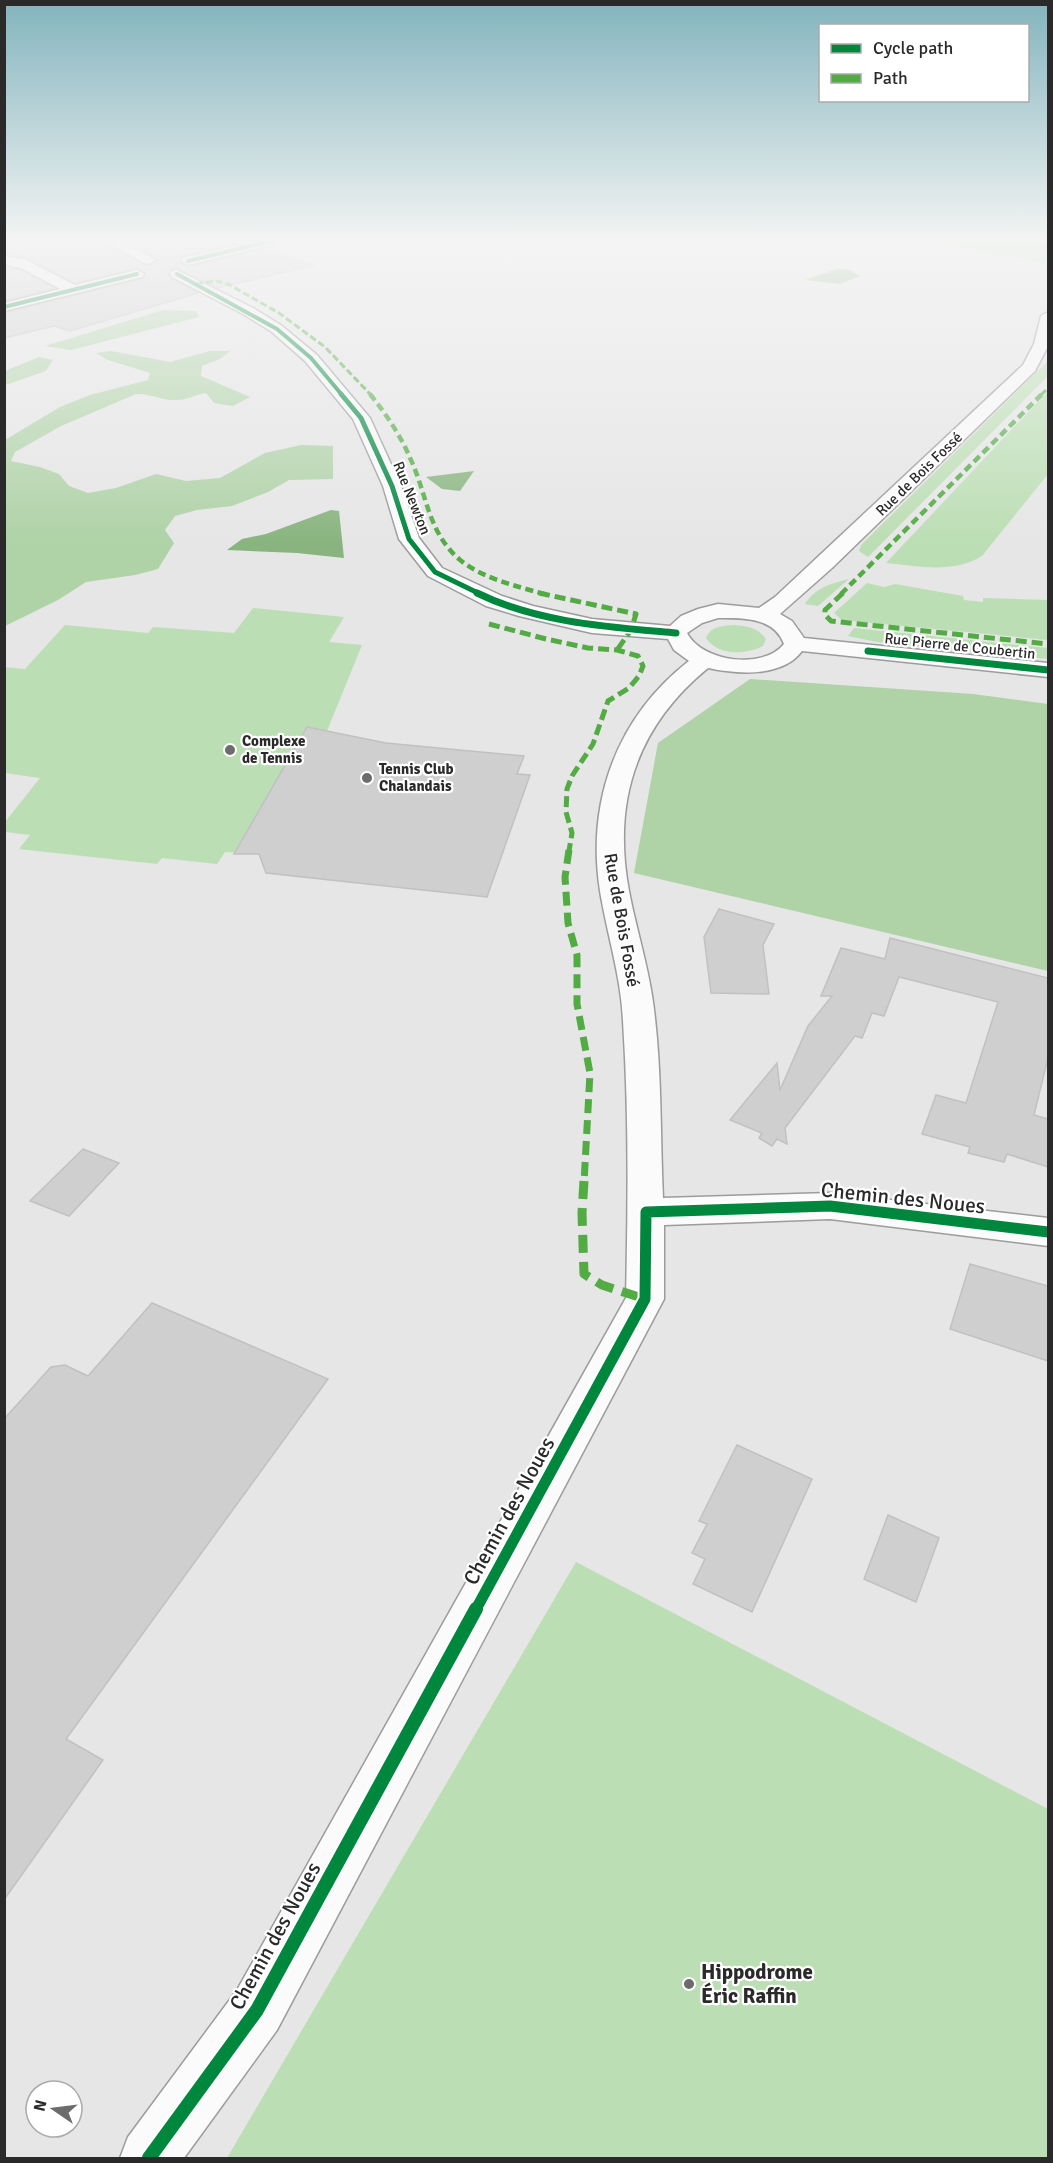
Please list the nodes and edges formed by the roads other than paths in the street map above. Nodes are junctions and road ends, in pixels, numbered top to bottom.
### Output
1 (290, 341) edge
2 (1043, 341) edge
3 (763, 615) junction
4 (676, 633) junction
5 (795, 644) junction
6 (704, 660) junction
7 (1048, 670) edge
8 (646, 1212) junction
9 (1048, 1232) edge
10 (149, 2158) edge

1 - 4 street, Rue Newton
2 - 3 street, Rue de Bois Fossé
3 - 4 street
3 - 5 street
4 - 6 street
5 - 6 street
5 - 7 street, Rue Pierre de Coubertin
6 - 8 street, Rue de Bois Fossé
8 - 9 street, Chemin des Noues
8 - 10 street, Chemin des Noues

